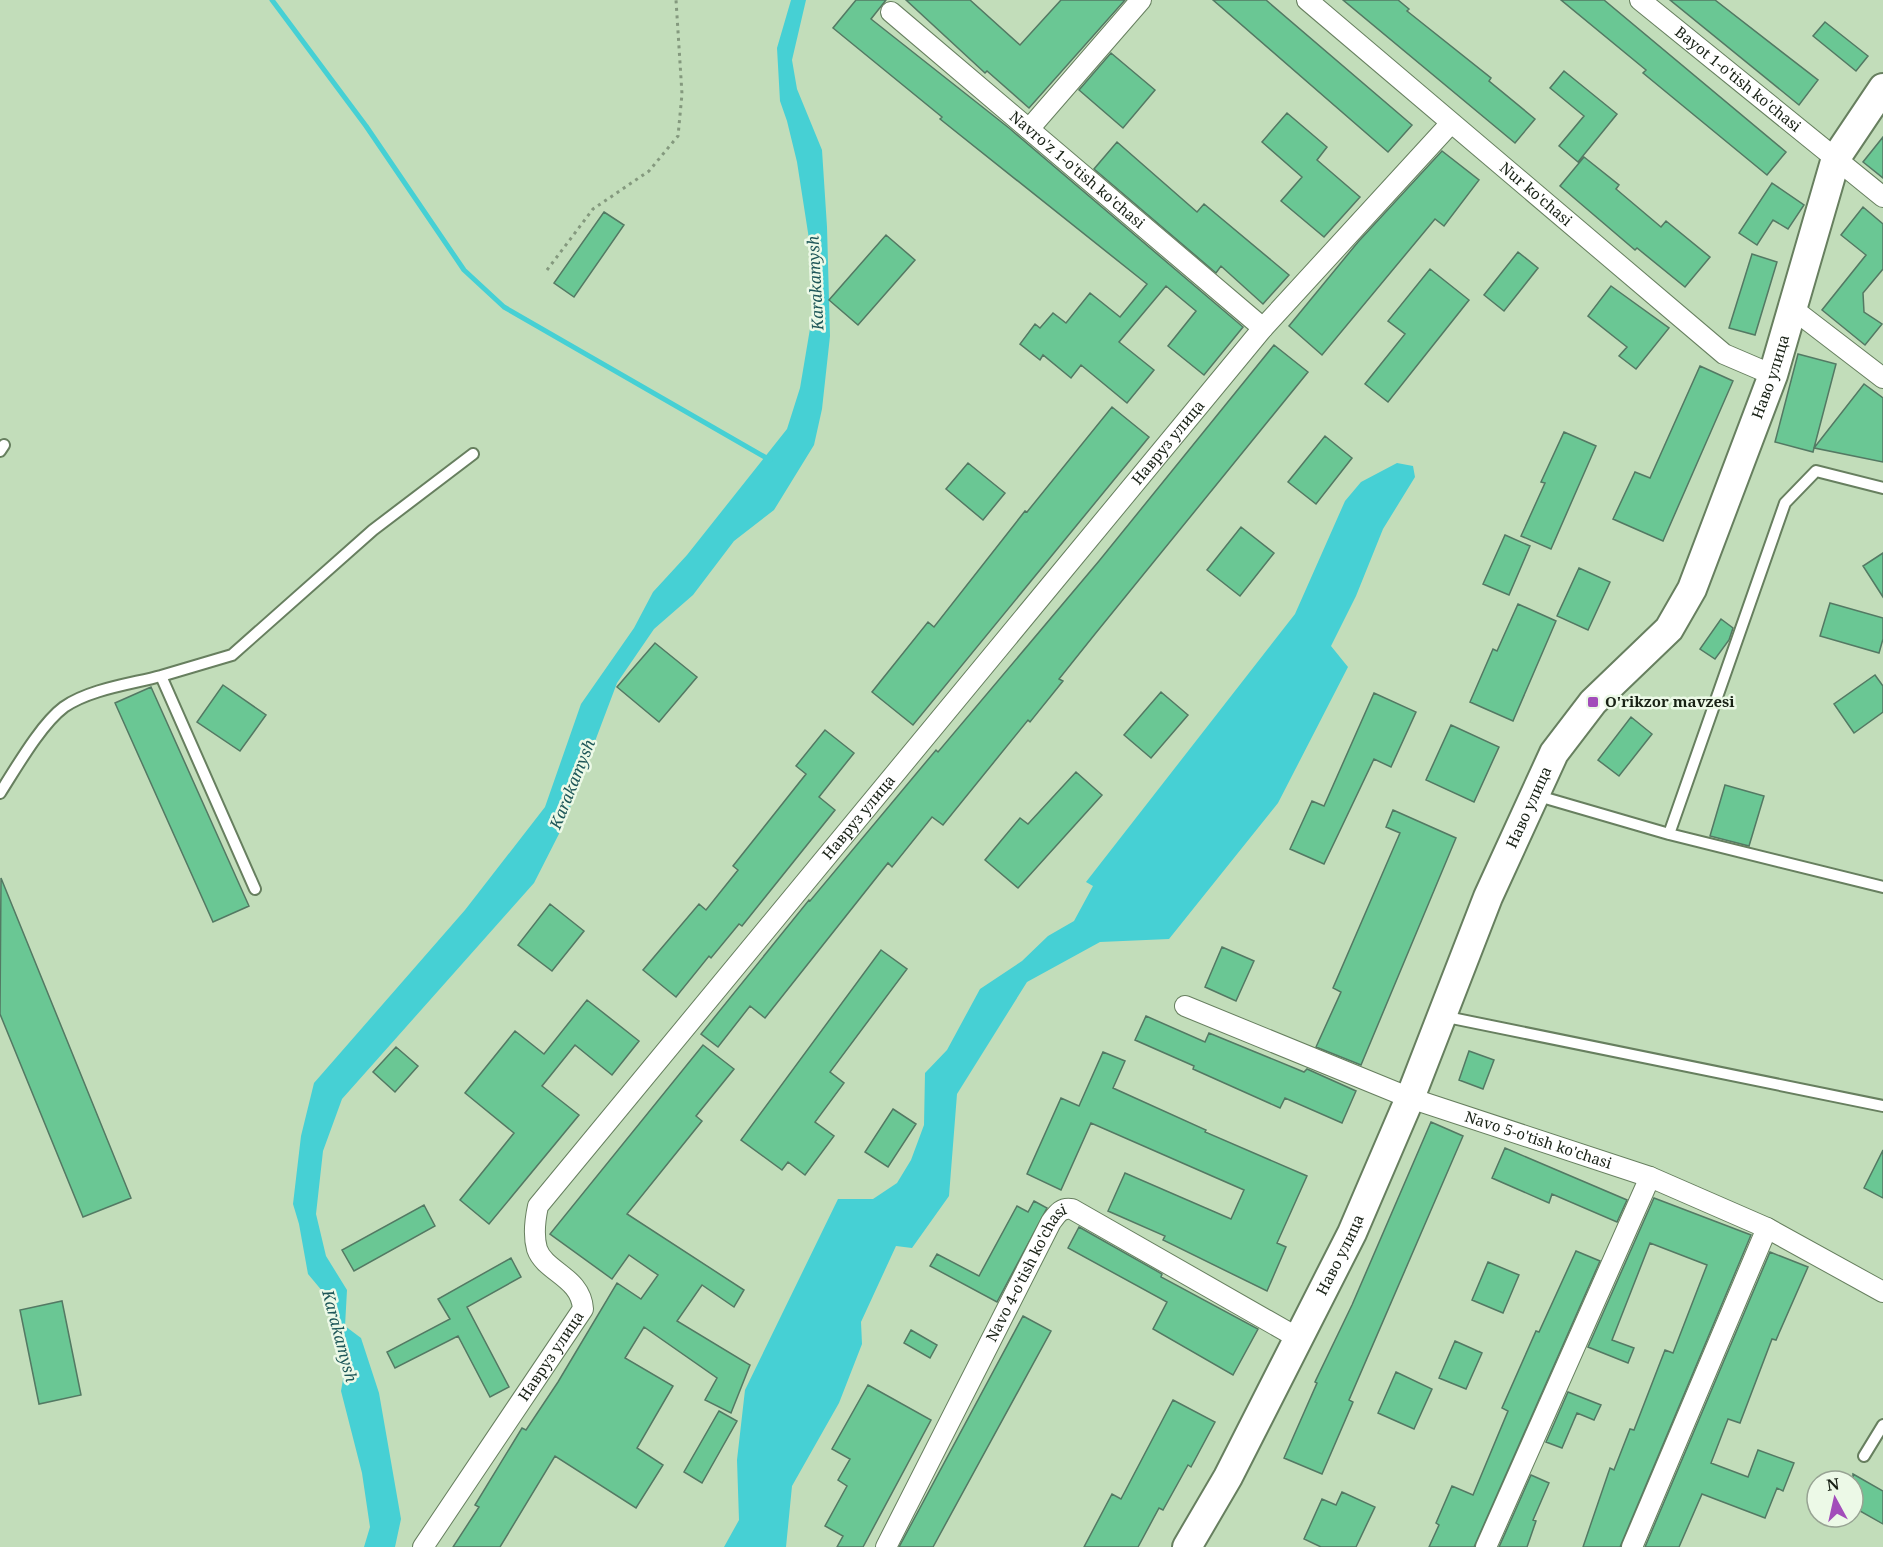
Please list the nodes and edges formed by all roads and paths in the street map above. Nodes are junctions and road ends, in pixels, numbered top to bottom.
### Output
1 (676, 0) edge
2 (1141, 0) edge
3 (1307, 0) edge
4 (1640, 0) edge
5 (891, 12) dead end
6 (1883, 88) edge
7 (1451, 123) junction
8 (1029, 129) junction
9 (1836, 158) junction
10 (1883, 197) edge
11 (547, 270) dead end
12 (1793, 309) junction
13 (1263, 328) junction
14 (1773, 375) junction
15 (1883, 378) edge
16 (473, 454) dead end
17 (1883, 488) edge
18 (161, 676) junction
19 (0, 793) edge
20 (1533, 795) junction
21 (1669, 834) junction
22 (1883, 887) edge
23 (255, 889) dead end
24 (1185, 1006) dead end
25 (1442, 1016) junction
26 (1410, 1098) junction
27 (1883, 1106) edge
28 (1650, 1177) junction
29 (1767, 1228) junction
30 (1883, 1293) edge
31 (1298, 1338) junction
32 (1883, 1425) edge
33 (1864, 1456) dead end
34 (423, 1547) edge
35 (886, 1547) edge
36 (1187, 1547) edge
37 (1486, 1547) edge
38 (1632, 1547) edge

1 - 11 path
2 - 8 street
3 - 7 street, Nur ko'chasi
4 - 9 street, Bayot 1-o'tish ko'chasi
5 - 8 street, Navro'z 1-o'tish ko'chasi
6 - 9 street, Наво улица
7 - 13 street, Навруз улица
7 - 14 street, Nur ko'chasi
8 - 13 street, Navro'z 1-o'tish ko'chasi
9 - 10 street, Bayot 1-o'tish ko'chasi
9 - 12 street, Наво улица
12 - 14 street, Наво улица
12 - 15 street
13 - 34 street, Навруз улица
14 - 20 street, Наво улица
16 - 18 lane
17 - 21 lane
18 - 19 lane
18 - 23 lane
20 - 21 lane
20 - 25 street, Наво улица
21 - 22 lane
24 - 26 street, Navo 5-o'tish ko'chasi
25 - 26 street, Наво улица
25 - 27 lane
26 - 28 street, Navo 5-o'tish ko'chasi
26 - 31 street, Наво улица
28 - 29 street, Navo 5-o'tish ko'chasi
28 - 37 street
29 - 30 street, Navo 5-o'tish ko'chasi
29 - 38 street
31 - 35 street, Navo 4-o'tish ko'chasi
31 - 36 street, Наво улица
32 - 33 lane

